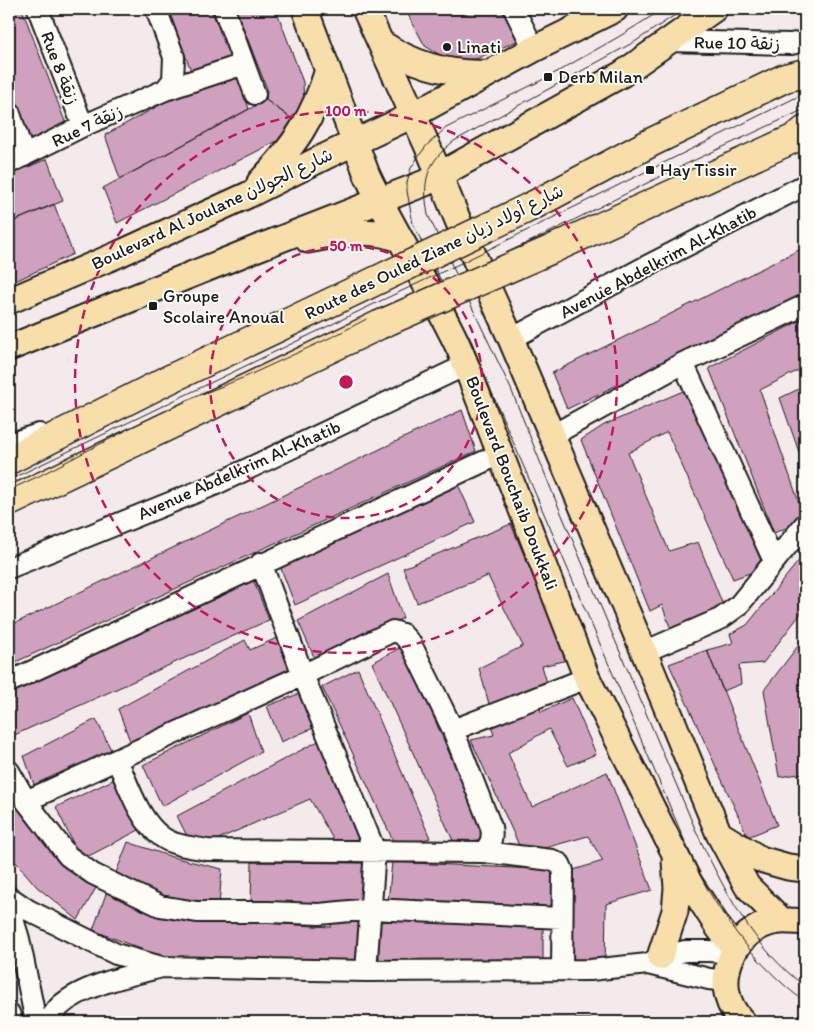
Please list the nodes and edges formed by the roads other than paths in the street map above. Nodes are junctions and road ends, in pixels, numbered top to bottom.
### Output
1 (38, 9) edge
2 (156, 9) edge
3 (224, 9) edge
4 (305, 9) edge
5 (365, 9) edge
6 (514, 9) edge
7 (615, 9) edge
8 (714, 9) edge
9 (805, 41) edge
10 (668, 42) junction
11 (381, 43) junction
12 (534, 48) junction
13 (244, 64) junction
14 (328, 70) junction
15 (490, 73) junction
16 (805, 73) edge
17 (165, 90) junction
18 (255, 94) dead end
19 (9, 111) edge
20 (413, 115) junction
21 (82, 126) junction
22 (805, 130) edge
23 (354, 143) junction
24 (16, 159) edge
25 (440, 175) junction
26 (805, 185) edge
27 (248, 195) junction
28 (380, 201) junction
29 (401, 240) junction
30 (255, 249) junction
31 (9, 300) edge
32 (805, 305) edge
33 (511, 339) junction
34 (9, 348) edge
35 (683, 362) junction
36 (466, 365) junction
37 (98, 416) junction
38 (551, 436) junction
39 (9, 444) edge
40 (500, 454) junction
41 (9, 460) edge
42 (9, 502) edge
43 (805, 524) edge
44 (774, 561) junction
45 (261, 564) junction
46 (9, 568) edge
47 (644, 652) junction
48 (303, 675) junction
49 (587, 678) junction
50 (9, 682) edge
51 (453, 730) junction
52 (117, 760) junction
53 (9, 771) edge
54 (26, 802) junction
55 (719, 834) junction
56 (375, 851) junction
57 (484, 852) junction
58 (675, 854) junction
59 (805, 869) edge
60 (9, 897) edge
61 (9, 906) edge
62 (371, 909) junction
63 (562, 918) junction
64 (798, 921) edge
65 (734, 951) junction
66 (654, 960) junction
67 (162, 967) junction
68 (562, 969) junction
69 (366, 971) junction
70 (726, 982) junction
71 (9, 1013) edge
72 (12, 1022) edge
73 (36, 1022) edge
74 (48, 1022) edge
75 (743, 1022) edge

1 - 21 street, Rue 8 زنقة
2 - 17 street
3 - 13 street
4 - 14 main road, Boulevard Bouchaib Doukkali
5 - 11 main road
6 - 12 street
7 - 12 main road, Boulevard Al Joulane شارع الجولان
8 - 10 main road
9 - 10 street, Rue 10 زنقة
10 - 25 main road
11 - 15 main road
11 - 20 main road
12 - 15 main road, Boulevard Al Joulane شارع الجولان
13 - 17 street, Rue 7 زنقة
13 - 18 street
14 - 23 main road, Boulevard Bouchaib Doukkali
14 - 27 main road
15 - 20 main road, Boulevard Al Joulane شارع الجولان
16 - 37 highway, Route des Ouled Ziane شارع أولاد زيان, bridge
17 - 21 street, Rue 7 زنقة
19 - 24 street
20 - 23 main road, Boulevard Al Joulane شارع الجولان
20 - 25 main road
21 - 24 street, Rue 7 زنقة
22 - 42 highway, bridge
23 - 27 main road, Boulevard Al Joulane شارع الجولان
23 - 28 main road, Boulevard Bouchaib Doukkali
25 - 28 main road
25 - 33 main road
26 - 33 street, Avenue Abdelkrim Al-Khatib
27 - 31 main road, Boulevard Al Joulane شارع الجولان
28 - 29 main road, Boulevard Bouchaib Doukkali
28 - 30 main road
29 - 30 main road
29 - 36 main road, Boulevard Bouchaib Doukkali
30 - 34 main road
32 - 35 street
33 - 38 main road
35 - 38 street
35 - 44 street
36 - 40 main road, Boulevard Bouchaib Doukkali
36 - 46 street, Avenue Abdelkrim Al-Khatib
37 - 39 street
37 - 41 highway, Route des Ouled Ziane شارع أولاد زيان
38 - 47 main road
40 - 45 street
40 - 49 main road, Boulevard Bouchaib Doukkali
43 - 44 street
44 - 47 street
45 - 48 street
45 - 50 street
47 - 55 main road
48 - 51 street
48 - 52 street
48 - 56 street
49 - 51 street
49 - 58 main road, Boulevard Bouchaib Doukkali
51 - 57 street
52 - 54 street
52 - 56 street
53 - 54 street
54 - 62 street
55 - 59 main road
55 - 64 main road
56 - 57 street
56 - 62 street
57 - 63 street
58 - 65 main road, Boulevard Bouchaib Doukkali
58 - 66 main road
60 - 67 street
61 - 73 street
62 - 63 street
62 - 69 street
63 - 68 street
64 - 65 main road
65 - 66 street
65 - 70 main road
66 - 68 street
66 - 70 street
67 - 69 street
67 - 74 street
68 - 69 street
70 - 75 main road
71 - 72 street

